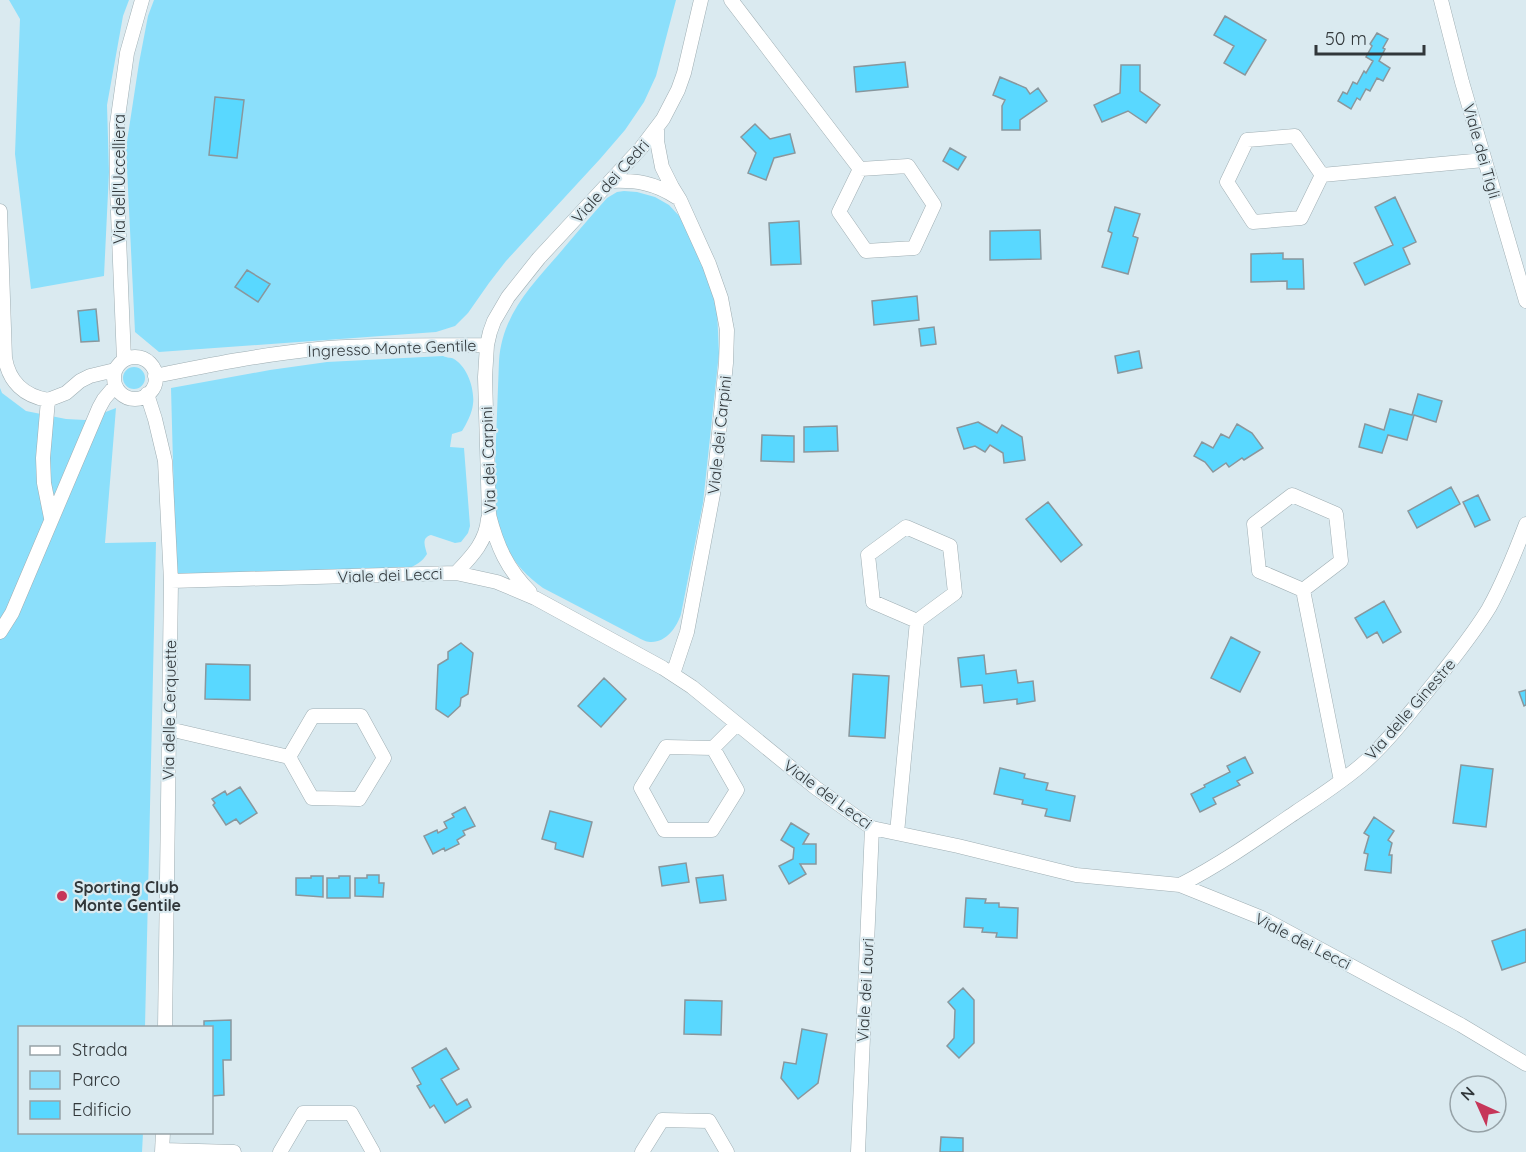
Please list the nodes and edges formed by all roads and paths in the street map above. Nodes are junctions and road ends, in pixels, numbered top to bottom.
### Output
1 (142, 0) edge
2 (701, 0) edge
3 (731, 0) edge
4 (1441, 0) edge
5 (657, 128) junction
6 (1484, 160) junction
7 (860, 169) junction
8 (1322, 175) junction
9 (611, 181) junction
10 (680, 200) junction
11 (0, 211) edge
12 (1526, 301) edge
13 (487, 345) junction
14 (120, 365) junction
15 (155, 376) junction
16 (115, 386) junction
17 (147, 394) junction
18 (48, 400) junction
19 (489, 515) junction
20 (51, 518) junction
21 (1526, 524) edge
22 (456, 573) junction
23 (171, 581) junction
24 (1303, 590) junction
25 (536, 598) junction
26 (917, 621) junction
27 (0, 632) edge
28 (673, 674) junction
29 (737, 724) junction
30 (169, 729) junction
31 (713, 748) junction
32 (289, 757) junction
33 (1341, 781) junction
34 (873, 828) junction
35 (897, 833) junction
36 (1180, 885) junction
37 (165, 1026) edge
38 (1526, 1065) edge
39 (163, 1134) edge
40 (163, 1151) edge
41 (234, 1152) edge
42 (280, 1152) edge
43 (373, 1152) edge
44 (642, 1152) edge
45 (727, 1152) edge
46 (858, 1152) edge

1 - 14 street, Via dell'Uccelliera
2 - 5 street, Viale dei Cedri
3 - 7 street
4 - 6 street, Viale dei Tigli
5 - 9 street, Viale dei Cedri
5 - 10 street, Viale dei Carpini
6 - 8 street
6 - 12 street, Viale dei Tigli
7 - 7 street
8 - 8 street
9 - 10 street
9 - 13 street, Viale dei Cedri
10 - 28 street, Viale dei Carpini
11 - 18 street
13 - 15 street, Ingresso Monte Gentile
13 - 19 street, Via dei Carpini
14 - 15 street
14 - 16 street
14 - 18 street
15 - 17 street
16 - 17 street
16 - 20 street
17 - 23 street, Via delle Cerquette
18 - 20 street
19 - 22 street
19 - 25 street, Via dei Carpini
20 - 27 street
21 - 33 street, Via delle Ginestre
22 - 23 street, Viale dei Lecci
22 - 25 street, Viale dei Lecci
23 - 30 street, Via delle Cerquette
24 - 24 street
24 - 33 street
25 - 28 street, Viale dei Lecci
26 - 26 street
26 - 35 street
28 - 29 street, Viale dei Lecci
29 - 31 street
29 - 34 street, Viale dei Lecci
30 - 32 street
30 - 37 street, Via delle Cerquette
31 - 31 street
32 - 32 street
33 - 36 street, Via delle Ginestre
34 - 35 street, Viale dei Lecci
34 - 46 street, Viale dei Lauri
35 - 36 street, Viale dei Lecci
36 - 38 street, Viale dei Lecci
39 - 40 street
40 - 41 street
42 - 43 street
44 - 45 street

